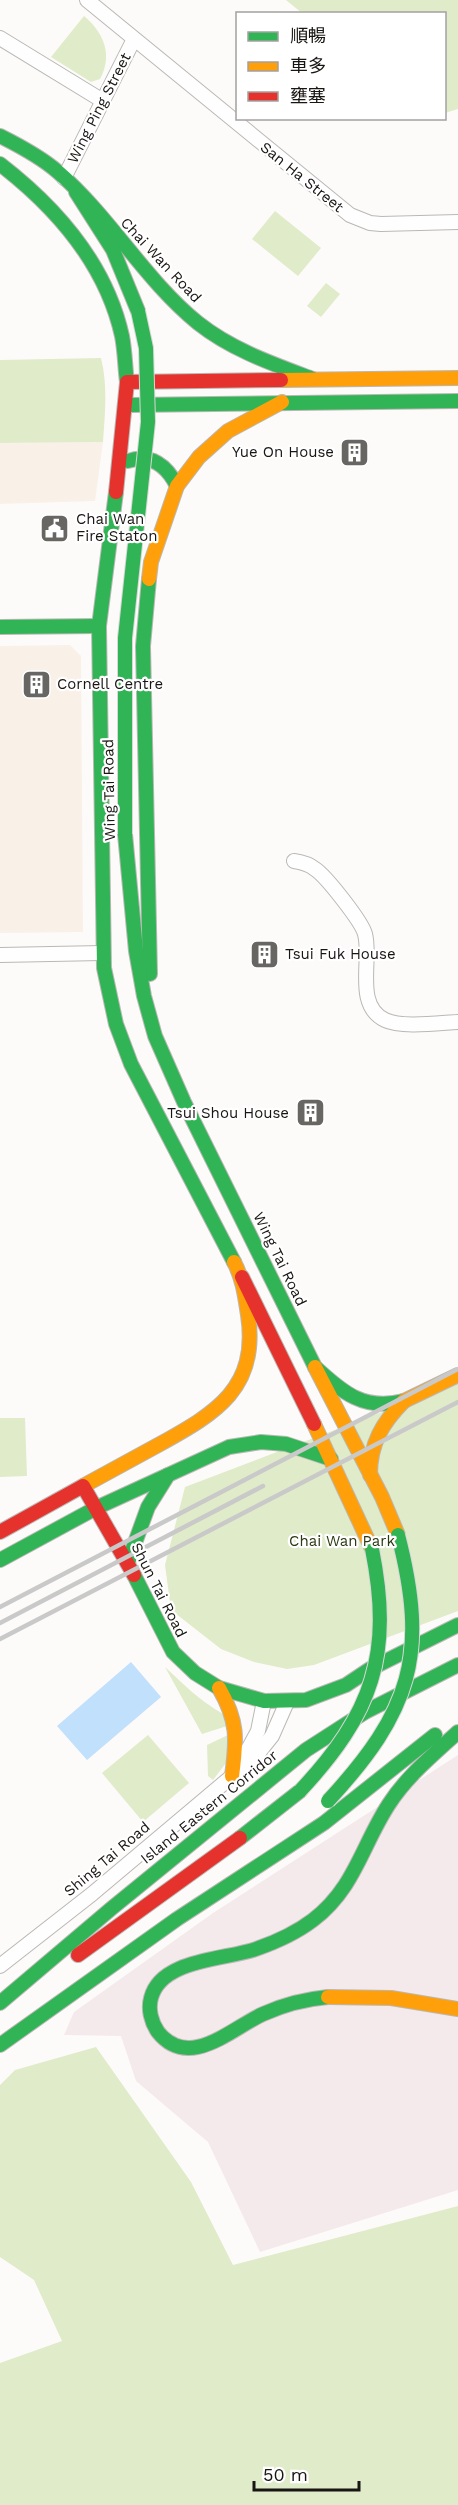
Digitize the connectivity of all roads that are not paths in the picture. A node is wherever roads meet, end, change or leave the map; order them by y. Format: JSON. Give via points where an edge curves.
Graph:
{"nodes":[{"id":1,"x":87,"y":0,"type":"edge"},
{"id":2,"x":0,"y":38,"type":"edge"},
{"id":3,"x":134,"y":39,"type":"junction"},
{"id":4,"x":103,"y":101,"type":"junction"},
{"id":5,"x":0,"y":136,"type":"edge"},
{"id":6,"x":0,"y":164,"type":"edge"},
{"id":7,"x":64,"y":178,"type":"junction"},
{"id":8,"x":76,"y":192,"type":"junction"},
{"id":9,"x":458,"y":222,"type":"edge"},
{"id":10,"x":458,"y":378,"type":"edge"},
{"id":11,"x":316,"y":380,"type":"junction"},
{"id":12,"x":127,"y":382,"type":"junction"},
{"id":13,"x":458,"y":401,"type":"edge"},
{"id":14,"x":282,"y":402,"type":"junction"},
{"id":15,"x":126,"y":405,"type":"junction"},
{"id":16,"x":117,"y":471,"type":"junction"},
{"id":17,"x":177,"y":486,"type":"junction"},
{"id":18,"x":99,"y":626,"type":"junction"},
{"id":19,"x":0,"y":627,"type":"edge"},
{"id":20,"x":294,"y":861,"type":"dead end"},
{"id":21,"x":102,"y":953,"type":"junction"},
{"id":22,"x":0,"y":955,"type":"edge"},
{"id":23,"x":149,"y":1016,"type":"junction"},
{"id":24,"x":458,"y":1022,"type":"edge"},
{"id":25,"x":242,"y":1277,"type":"junction"},
{"id":26,"x":315,"y":1367,"type":"junction"},
{"id":27,"x":458,"y":1374,"type":"edge"},
{"id":28,"x":404,"y":1401,"type":"junction"},
{"id":29,"x":331,"y":1460,"type":"junction"},
{"id":30,"x":168,"y":1475,"type":"junction"},
{"id":31,"x":370,"y":1475,"type":"junction"},
{"id":32,"x":83,"y":1486,"type":"junction"},
{"id":33,"x":96,"y":1508,"type":"junction"},
{"id":34,"x":0,"y":1532,"type":"edge"},
{"id":35,"x":0,"y":1560,"type":"edge"},
{"id":36,"x":128,"y":1562,"type":"junction"},
{"id":37,"x":458,"y":1624,"type":"edge"},
{"id":38,"x":458,"y":1665,"type":"edge"},
{"id":39,"x":219,"y":1688,"type":"junction"},
{"id":40,"x":264,"y":1701,"type":"junction"},
{"id":41,"x":287,"y":1701,"type":"junction"},
{"id":42,"x":458,"y":1719,"type":"edge"},
{"id":43,"x":458,"y":1732,"type":"edge"},
{"id":44,"x":232,"y":1776,"type":"junction"},
{"id":45,"x":177,"y":1919,"type":"junction"},
{"id":46,"x":0,"y":1966,"type":"edge"},
{"id":47,"x":0,"y":2003,"type":"edge"},
{"id":48,"x":458,"y":2009,"type":"edge"},
{"id":49,"x":0,"y":2010,"type":"edge"},
{"id":50,"x":0,"y":2045,"type":"edge"}],
"edges":[{"from":1,"to":3,"type":"street","name":"San Ha Street"},
{"from":2,"to":4,"type":"street"},
{"from":3,"to":4,"type":"street","name":"Wing Ping Street"},
{"from":3,"to":9,"type":"street","name":"San Ha Street","via":[[350,215],[381,224]]},
{"from":4,"to":7,"type":"street","name":"Wing Ping Street"},
{"from":5,"to":7,"type":"main road","name":"Chai Wan Road"},
{"from":6,"to":12,"type":"main road","name":"Wing Tai Road","via":[[46,202],[99,275],[122,336]]},
{"from":7,"to":8,"type":"main road","name":"Chai Wan Road"},
{"from":8,"to":11,"type":"main road","name":"Chai Wan Road","via":[[186,312],[220,338],[263,361]]},
{"from":8,"to":23,"type":"main road","name":"Wing Tai Road","bridge":true,"via":[[113,250],[146,341],[150,393],[125,629],[125,834],[136,951]]},
{"from":10,"to":11,"type":"main road","name":"Chai Wan Road"},
{"from":11,"to":12,"type":"main road","name":"Chai Wan Road"},
{"from":12,"to":15,"type":"main road","name":"Wing Tai Road"},
{"from":13,"to":14,"type":"main road"},
{"from":14,"to":15,"type":"main road"},
{"from":14,"to":17,"type":"main road","via":[[228,431],[199,457]]},
{"from":15,"to":16,"type":"main road","name":"Wing Tai Road"},
{"from":16,"to":17,"type":"main road","via":[[134,458],[148,459],[171,473]]},
{"from":16,"to":18,"type":"main road","name":"Wing Tai Road"},
{"from":17,"to":23,"type":"main road","via":[[151,562],[143,646],[151,952]]},
{"from":18,"to":19,"type":"main road"},
{"from":18,"to":21,"type":"main road","name":"Wing Tai Road"},
{"from":20,"to":24,"type":"street","via":[[321,874],[362,927],[366,938],[368,998],[376,1014],[393,1023]]},
{"from":21,"to":22,"type":"street"},
{"from":21,"to":25,"type":"main road","name":"Wing Tai Road","via":[[123,1047]]},
{"from":23,"to":26,"type":"main road","name":"Wing Tai Road","via":[[184,1102]]},
{"from":25,"to":29,"type":"main road","name":"Wing Tai Road"},
{"from":25,"to":32,"type":"main road","via":[[249,1349],[244,1370],[230,1396],[202,1421]]},
{"from":26,"to":28,"type":"main road","via":[[352,1398],[382,1406]]},
{"from":26,"to":31,"type":"main road","name":"Wing Tai Road"},
{"from":27,"to":28,"type":"main road"},
{"from":28,"to":31,"type":"main road","via":[[385,1420],[373,1441]]},
{"from":29,"to":30,"type":"main road","via":[[286,1444],[261,1442],[229,1447]]},
{"from":29,"to":49,"type":"main road","name":"Wing Tai Road","bridge":true,"via":[[372,1549],[382,1606],[376,1668],[367,1699],[352,1728],[328,1762],[272,1815]]},
{"from":30,"to":33,"type":"main road"},
{"from":30,"to":36,"type":"main road","via":[[148,1507]]},
{"from":31,"to":45,"type":"main road","name":"Wing Tai Road","bridge":true,"via":[[398,1535],[414,1608],[413,1649],[394,1714],[377,1745],[328,1801]]},
{"from":32,"to":33,"type":"main road","name":"Shun Tai Road"},
{"from":32,"to":34,"type":"main road"},
{"from":33,"to":35,"type":"main road"},
{"from":33,"to":36,"type":"main road","name":"Shun Tai Road"},
{"from":36,"to":39,"type":"main road","name":"Shun Tai Road","via":[[173,1652]]},
{"from":37,"to":41,"type":"main road","name":"Shun Tai Road","via":[[370,1669],[346,1686],[306,1700]]},
{"from":38,"to":47,"type":"main road","name":"Island Eastern Corridor","via":[[365,1712],[306,1750]]},
{"from":39,"to":40,"type":"main road","name":"Shun Tai Road"},
{"from":39,"to":44,"type":"main road","via":[[237,1725]]},
{"from":40,"to":41,"type":"main road","name":"Shun Tai Road"},
{"from":40,"to":44,"type":"street","name":"Shing Tai Road","via":[[258,1731]]},
{"from":41,"to":44,"type":"street","name":"Shing Tai Road","via":[[272,1736]]},
{"from":42,"to":45,"type":"main road","via":[[324,1823]]},
{"from":43,"to":48,"type":"main road","via":[[390,1803],[350,1881],[325,1911],[277,1943],[171,1970],[155,1986],[150,2013],[167,2041],[196,2049],[262,2014],[322,1996],[375,1994]]},
{"from":44,"to":46,"type":"street","name":"Shing Tai Road"},
{"from":45,"to":50,"type":"main road"}]}
